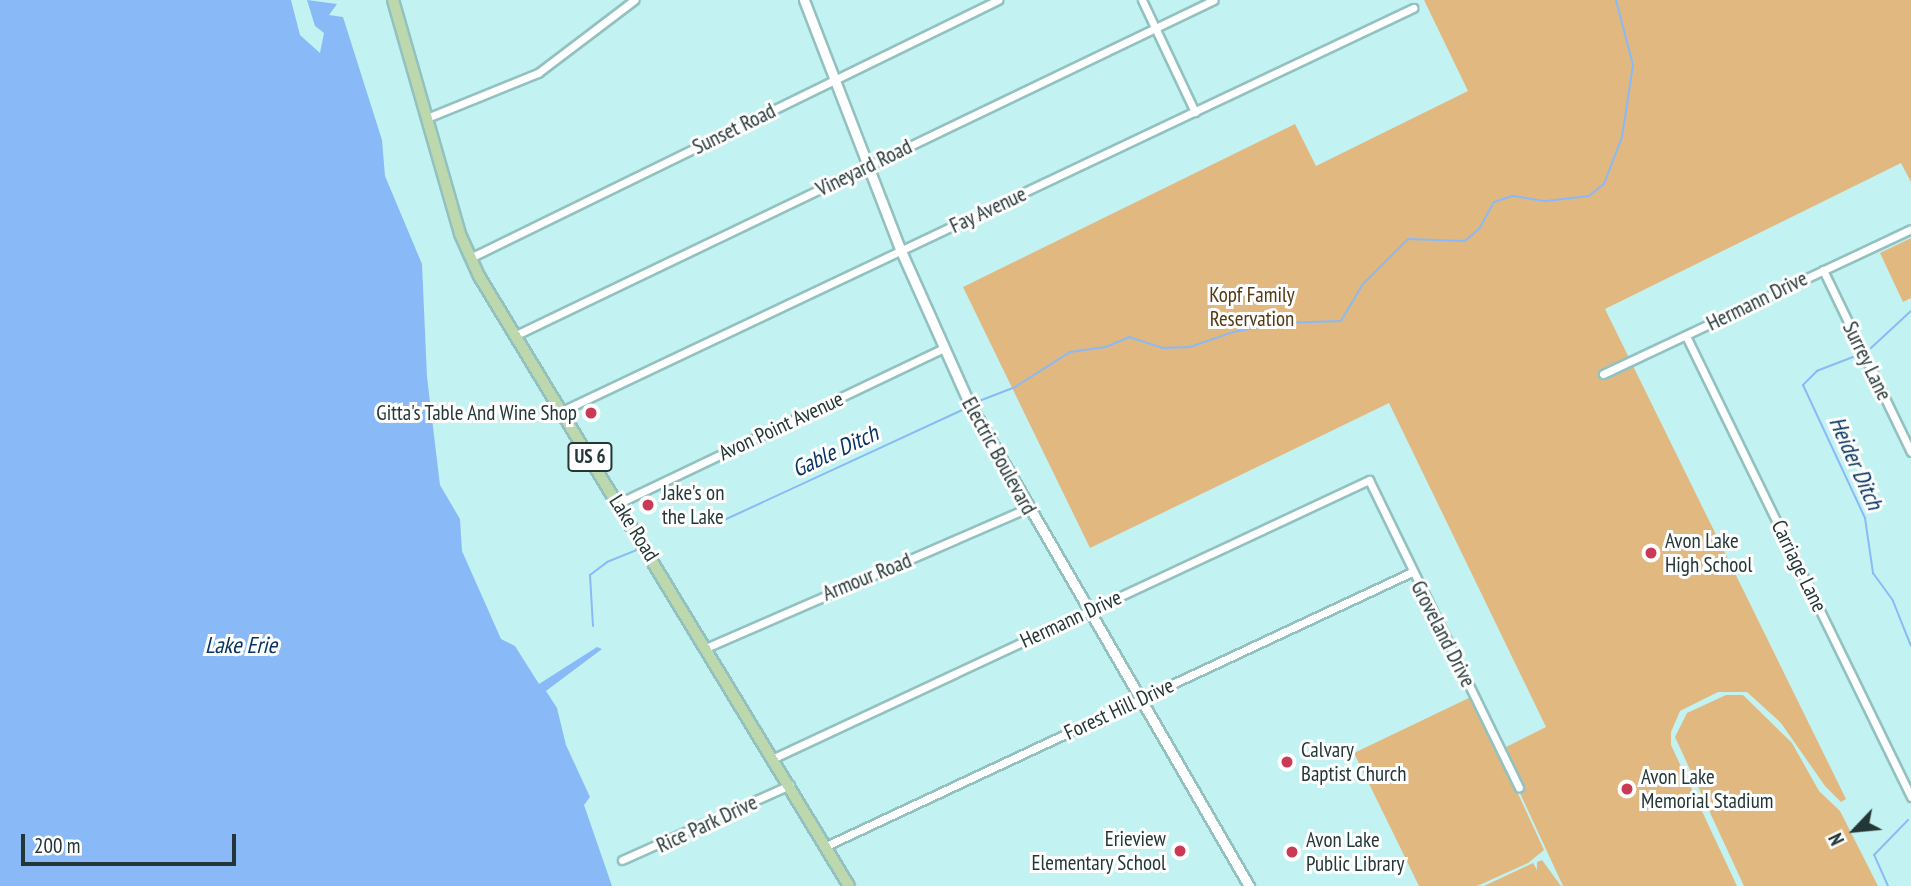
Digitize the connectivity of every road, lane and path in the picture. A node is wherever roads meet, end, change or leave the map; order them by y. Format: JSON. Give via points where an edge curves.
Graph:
{"nodes":[{"id":1,"x":393,"y":0,"type":"edge"},
{"id":2,"x":634,"y":0,"type":"edge"},
{"id":3,"x":804,"y":0,"type":"edge"},
{"id":4,"x":998,"y":0,"type":"edge"},
{"id":5,"x":1142,"y":0,"type":"edge"},
{"id":6,"x":1214,"y":0,"type":"edge"},
{"id":7,"x":1413,"y":3,"type":"edge"},
{"id":8,"x":1156,"y":28,"type":"junction"},
{"id":9,"x":835,"y":80,"type":"junction"},
{"id":10,"x":1195,"y":112,"type":"junction"},
{"id":11,"x":427,"y":118,"type":"junction"},
{"id":12,"x":868,"y":166,"type":"junction"},
{"id":13,"x":1911,"y":229,"type":"edge"},
{"id":14,"x":901,"y":251,"type":"junction"},
{"id":15,"x":470,"y":258,"type":"junction"},
{"id":16,"x":1823,"y":270,"type":"junction"},
{"id":17,"x":514,"y":336,"type":"junction"},
{"id":18,"x":1686,"y":336,"type":"junction"},
{"id":19,"x":943,"y":349,"type":"junction"},
{"id":20,"x":1603,"y":374,"type":"dead end"},
{"id":21,"x":562,"y":411,"type":"junction"},
{"id":22,"x":1911,"y":452,"type":"edge"},
{"id":23,"x":1369,"y":480,"type":"joint"},
{"id":24,"x":619,"y":503,"type":"junction"},
{"id":25,"x":1027,"y":508,"type":"junction"},
{"id":26,"x":1412,"y":572,"type":"junction"},
{"id":27,"x":1088,"y":611,"type":"junction"},
{"id":28,"x":708,"y":647,"type":"junction"},
{"id":29,"x":1140,"y":699,"type":"junction"},
{"id":30,"x":774,"y":758,"type":"junction"},
{"id":31,"x":790,"y":785,"type":"junction"},
{"id":32,"x":1519,"y":787,"type":"dead end"},
{"id":33,"x":1911,"y":797,"type":"edge"},
{"id":34,"x":826,"y":846,"type":"junction"},
{"id":35,"x":622,"y":860,"type":"dead end"},
{"id":36,"x":849,"y":886,"type":"edge"},
{"id":37,"x":1249,"y":886,"type":"edge"}],
"edges":[{"from":1,"to":11,"type":"main road","name":"Lake Road","number":"US 6"},
{"from":2,"to":11,"type":"street","via":[[538,73]]},
{"from":3,"to":9,"type":"street","name":"Electric Boulevard"},
{"from":4,"to":9,"type":"street","name":"Sunset Road"},
{"from":5,"to":8,"type":"street"},
{"from":6,"to":8,"type":"street","name":"Vineyard Road"},
{"from":7,"to":10,"type":"street","name":"Fay Avenue"},
{"from":8,"to":10,"type":"street"},
{"from":8,"to":12,"type":"street","name":"Vineyard Road"},
{"from":9,"to":12,"type":"street","name":"Electric Boulevard"},
{"from":9,"to":15,"type":"street","name":"Sunset Road"},
{"from":10,"to":14,"type":"street","name":"Fay Avenue"},
{"from":11,"to":15,"type":"main road","name":"Lake Road","number":"US 6"},
{"from":12,"to":14,"type":"street","name":"Electric Boulevard"},
{"from":12,"to":17,"type":"street","name":"Vineyard Road"},
{"from":13,"to":16,"type":"street","name":"Hermann Drive"},
{"from":14,"to":19,"type":"street","name":"Electric Boulevard"},
{"from":14,"to":21,"type":"street","name":"Fay Avenue"},
{"from":15,"to":17,"type":"main road","name":"Lake Road","number":"US 6"},
{"from":16,"to":18,"type":"street","name":"Hermann Drive"},
{"from":16,"to":22,"type":"street","name":"Surrey Lane"},
{"from":17,"to":21,"type":"main road","name":"Lake Road","number":"US 6"},
{"from":18,"to":20,"type":"street","name":"Hermann Drive"},
{"from":18,"to":33,"type":"street","name":"Carriage Lane"},
{"from":19,"to":24,"type":"street","name":"Avon Point Avenue"},
{"from":19,"to":25,"type":"street","name":"Electric Boulevard"},
{"from":21,"to":24,"type":"main road","name":"Lake Road","number":"US 6"},
{"from":23,"to":26,"type":"street","name":"Groveland Drive"},
{"from":23,"to":27,"type":"street","name":"Hermann Drive"},
{"from":24,"to":28,"type":"main road","name":"Lake Road","number":"US 6"},
{"from":25,"to":27,"type":"street","name":"Electric Boulevard"},
{"from":25,"to":28,"type":"street","name":"Armour Road"},
{"from":26,"to":29,"type":"street","name":"Forest Hill Drive"},
{"from":26,"to":32,"type":"street","name":"Groveland Drive"},
{"from":27,"to":29,"type":"street","name":"Electric Boulevard"},
{"from":27,"to":30,"type":"street","name":"Hermann Drive"},
{"from":28,"to":30,"type":"main road","name":"Lake Road","number":"US 6"},
{"from":29,"to":34,"type":"street","name":"Forest Hill Drive"},
{"from":29,"to":37,"type":"street","name":"Electric Boulevard"},
{"from":30,"to":31,"type":"main road","name":"Lake Road","number":"US 6"},
{"from":31,"to":34,"type":"main road","name":"Lake Road","number":"US 6"},
{"from":31,"to":35,"type":"street","name":"Rice Park Drive"},
{"from":34,"to":36,"type":"main road","name":"Lake Road","number":"US 6"}]}
